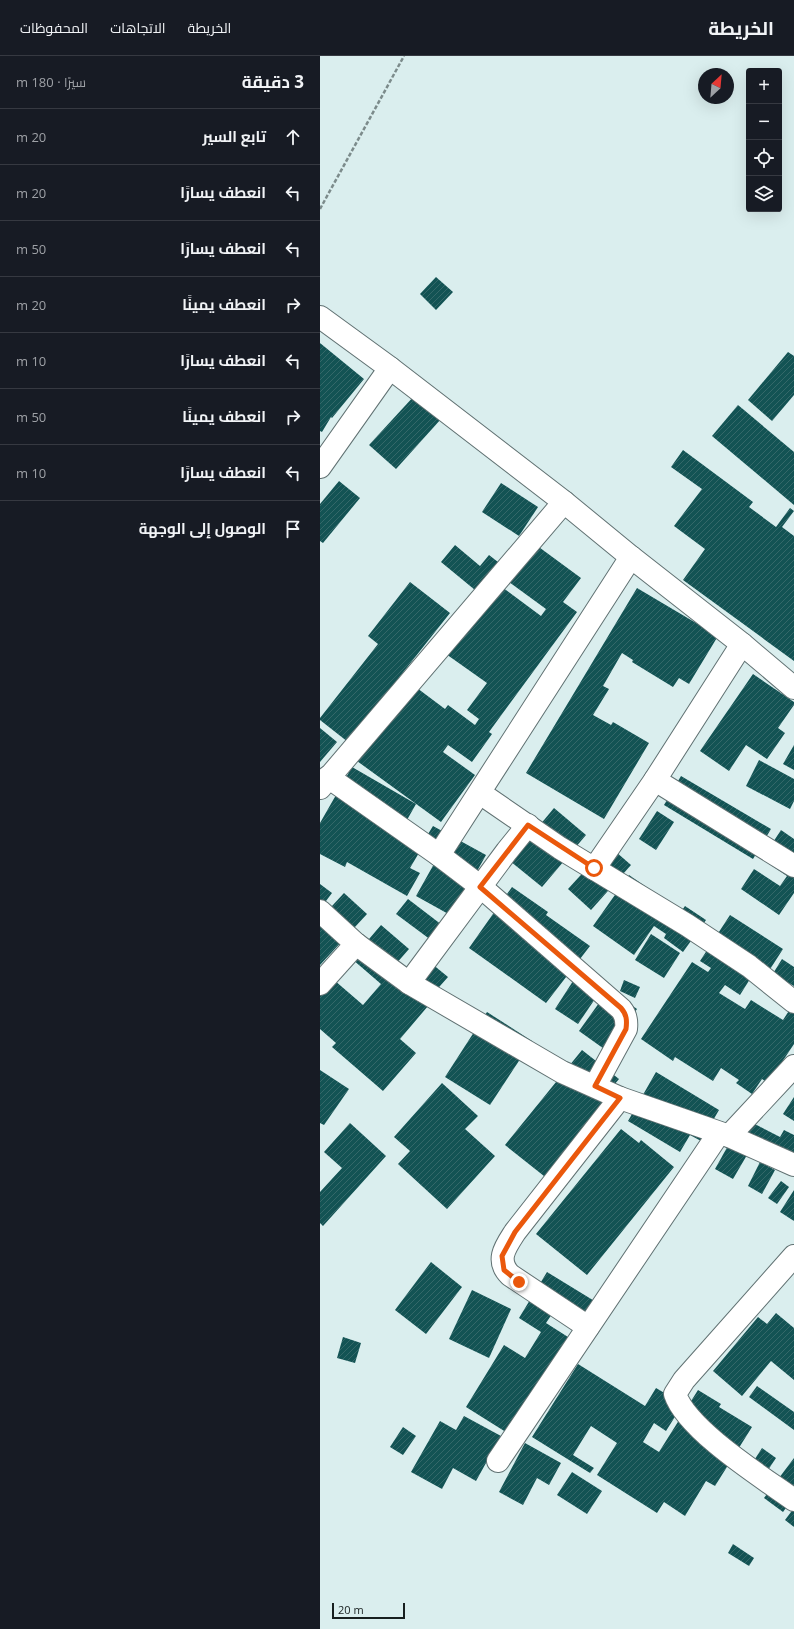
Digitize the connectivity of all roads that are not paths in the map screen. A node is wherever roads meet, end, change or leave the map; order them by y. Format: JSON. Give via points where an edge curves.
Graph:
{"nodes":[{"id":1,"x":320,"y":317,"type":"edge"},
{"id":2,"x":390,"y":368,"type":"junction"},
{"id":3,"x":320,"y":467,"type":"edge"},
{"id":4,"x":564,"y":502,"type":"junction"},
{"id":5,"x":630,"y":557,"type":"junction"},
{"id":6,"x":742,"y":644,"type":"junction"},
{"id":7,"x":794,"y":688,"type":"edge"},
{"id":8,"x":654,"y":780,"type":"junction"},
{"id":9,"x":324,"y":783,"type":"edge"},
{"id":10,"x":480,"y":793,"type":"junction"},
{"id":11,"x":528,"y":825,"type":"junction"},
{"id":12,"x":439,"y":855,"type":"junction"},
{"id":13,"x":794,"y":866,"type":"edge"},
{"id":14,"x":594,"y":868,"type":"junction"},
{"id":15,"x":480,"y":887,"type":"junction"},
{"id":16,"x":320,"y":911,"type":"edge"},
{"id":17,"x":356,"y":944,"type":"junction"},
{"id":18,"x":409,"y":983,"type":"junction"},
{"id":19,"x":320,"y":984,"type":"edge"},
{"id":20,"x":794,"y":1002,"type":"edge"},
{"id":21,"x":794,"y":1066,"type":"edge"},
{"id":22,"x":595,"y":1086,"type":"junction"},
{"id":23,"x":620,"y":1098,"type":"junction"},
{"id":24,"x":724,"y":1134,"type":"junction"},
{"id":25,"x":794,"y":1165,"type":"edge"},
{"id":26,"x":794,"y":1256,"type":"edge"},
{"id":27,"x":588,"y":1327,"type":"junction"},
{"id":28,"x":498,"y":1461,"type":"dead end"},
{"id":29,"x":794,"y":1500,"type":"edge"}],
"edges":[{"from":1,"to":2,"type":"street"},
{"from":2,"to":3,"type":"street"},
{"from":2,"to":4,"type":"street"},
{"from":4,"to":5,"type":"street"},
{"from":4,"to":9,"type":"street"},
{"from":5,"to":6,"type":"street"},
{"from":5,"to":10,"type":"street"},
{"from":6,"to":7,"type":"street"},
{"from":6,"to":8,"type":"street"},
{"from":8,"to":13,"type":"street"},
{"from":8,"to":14,"type":"street"},
{"from":9,"to":12,"type":"street"},
{"from":10,"to":11,"type":"street"},
{"from":10,"to":12,"type":"street"},
{"from":11,"to":14,"type":"street"},
{"from":11,"to":15,"type":"street"},
{"from":12,"to":15,"type":"street"},
{"from":14,"to":20,"type":"street","via":[[750,966]]},
{"from":15,"to":18,"type":"street"},
{"from":15,"to":22,"type":"street","via":[[625,1014],[626,1029]]},
{"from":16,"to":17,"type":"street"},
{"from":17,"to":18,"type":"street"},
{"from":17,"to":19,"type":"street"},
{"from":18,"to":22,"type":"street","via":[[555,1068]]},
{"from":21,"to":24,"type":"street"},
{"from":22,"to":23,"type":"street"},
{"from":23,"to":24,"type":"street"},
{"from":23,"to":27,"type":"street","via":[[515,1232],[502,1256],[504,1270],[510,1275]]},
{"from":24,"to":25,"type":"street"},
{"from":24,"to":27,"type":"street"},
{"from":26,"to":29,"type":"street","via":[[684,1380],[675,1394],[686,1414],[706,1435]]},
{"from":27,"to":28,"type":"street"}]}
